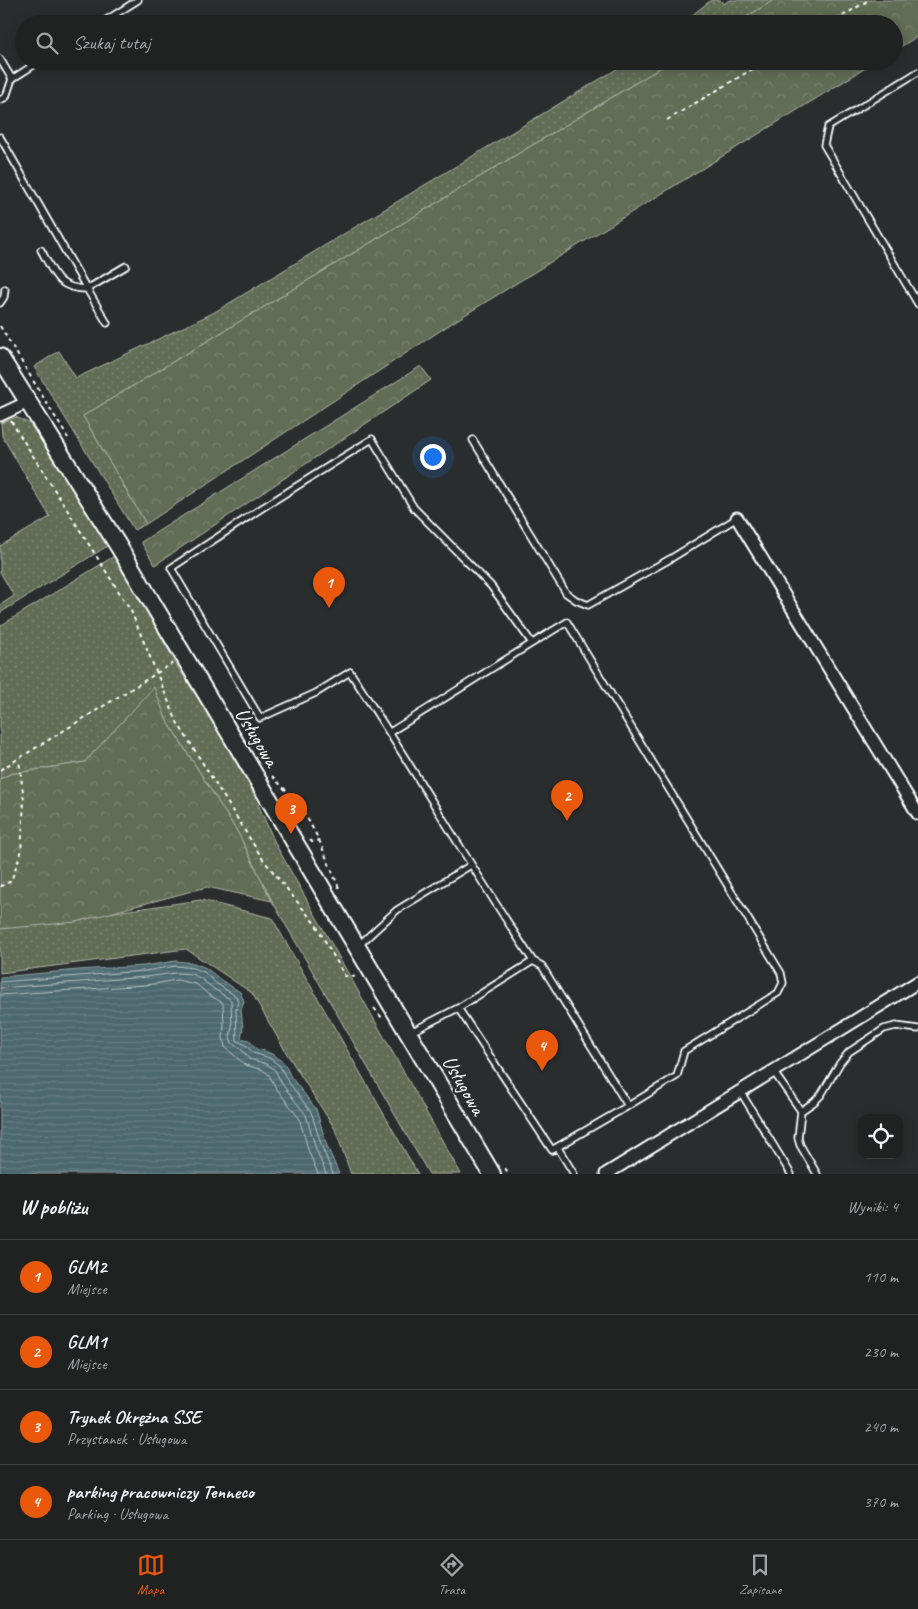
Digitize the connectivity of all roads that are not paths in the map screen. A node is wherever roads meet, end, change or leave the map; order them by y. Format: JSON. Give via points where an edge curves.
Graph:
{"nodes":[{"id":1,"x":138,"y":0,"type":"edge"},
{"id":2,"x":114,"y":15,"type":"edge"},
{"id":3,"x":0,"y":59,"type":"edge"},
{"id":4,"x":26,"y":70,"type":"edge"},
{"id":5,"x":918,"y":72,"type":"edge"},
{"id":6,"x":12,"y":79,"type":"junction"},
{"id":7,"x":0,"y":100,"type":"edge"},
{"id":8,"x":0,"y":137,"type":"edge"},
{"id":9,"x":41,"y":250,"type":"dead end"},
{"id":10,"x":126,"y":266,"type":"dead end"},
{"id":11,"x":5,"y":289,"type":"dead end"},
{"id":12,"x":87,"y":289,"type":"junction"},
{"id":13,"x":0,"y":302,"type":"edge"},
{"id":14,"x":918,"y":304,"type":"edge"},
{"id":15,"x":108,"y":323,"type":"dead end"},
{"id":16,"x":0,"y":357,"type":"edge"},
{"id":17,"x":28,"y":402,"type":"junction"},
{"id":18,"x":3,"y":414,"type":"edge"},
{"id":19,"x":473,"y":440,"type":"dead end"},
{"id":20,"x":737,"y":518,"type":"joint"},
{"id":21,"x":532,"y":643,"type":"junction"},
{"id":22,"x":390,"y":732,"type":"junction"},
{"id":23,"x":918,"y":814,"type":"edge"},
{"id":24,"x":470,"y":865,"type":"junction"},
{"id":25,"x":357,"y":946,"type":"junction"},
{"id":26,"x":533,"y":961,"type":"junction"},
{"id":27,"x":918,"y":982,"type":"edge"},
{"id":28,"x":458,"y":1008,"type":"junction"},
{"id":29,"x":918,"y":1029,"type":"edge"},
{"id":30,"x":409,"y":1033,"type":"junction"},
{"id":31,"x":773,"y":1071,"type":"junction"},
{"id":32,"x":740,"y":1091,"type":"junction"},
{"id":33,"x":628,"y":1106,"type":"junction"},
{"id":34,"x":801,"y":1111,"type":"junction"},
{"id":35,"x":558,"y":1148,"type":"junction"},
{"id":36,"x":492,"y":1174,"type":"edge"},
{"id":37,"x":574,"y":1174,"type":"edge"},
{"id":38,"x":606,"y":1174,"type":"edge"},
{"id":39,"x":791,"y":1174,"type":"edge"},
{"id":40,"x":817,"y":1174,"type":"edge"}],
"edges":[{"from":1,"to":2,"type":"lane"},
{"from":3,"to":6,"type":"lane"},
{"from":4,"to":6,"type":"lane"},
{"from":5,"to":14,"type":"lane","via":[[828,127],[824,145]]},
{"from":6,"to":7,"type":"lane","via":[[6,97]]},
{"from":8,"to":12,"type":"lane"},
{"from":9,"to":12,"type":"lane","via":[[63,284],[73,289]]},
{"from":10,"to":12,"type":"lane"},
{"from":11,"to":13,"type":"lane"},
{"from":12,"to":15,"type":"lane"},
{"from":16,"to":17,"type":"street","name":"Usługowa"},
{"from":17,"to":18,"type":"street"},
{"from":17,"to":25,"type":"street","name":"Usługowa","via":[[119,547]]},
{"from":19,"to":20,"type":"lane","via":[[566,593],[588,605]]},
{"from":20,"to":23,"type":"street"},
{"from":21,"to":22,"type":"lane"},
{"from":21,"to":22,"type":"lane","via":[[491,586],[414,508],[372,439],[170,568],[260,718],[316,693],[350,672]]},
{"from":21,"to":33,"type":"lane","via":[[567,622],[781,973],[783,983],[778,993],[684,1051],[677,1076]]},
{"from":22,"to":24,"type":"lane"},
{"from":24,"to":25,"type":"lane","via":[[398,910]]},
{"from":24,"to":26,"type":"lane"},
{"from":25,"to":30,"type":"street","name":"Usługowa"},
{"from":26,"to":28,"type":"lane"},
{"from":26,"to":33,"type":"lane","via":[[542,966]]},
{"from":27,"to":31,"type":"street"},
{"from":28,"to":30,"type":"lane"},
{"from":28,"to":35,"type":"lane","via":[[552,1150]]},
{"from":29,"to":34,"type":"lane","via":[[896,1026],[884,1029],[849,1052],[821,1094]]},
{"from":30,"to":36,"type":"street","name":"Usługowa"},
{"from":31,"to":32,"type":"street"},
{"from":31,"to":34,"type":"lane"},
{"from":32,"to":38,"type":"street"},
{"from":32,"to":39,"type":"lane"},
{"from":33,"to":35,"type":"lane"},
{"from":34,"to":40,"type":"lane","via":[[798,1138]]},
{"from":35,"to":37,"type":"lane"}]}
